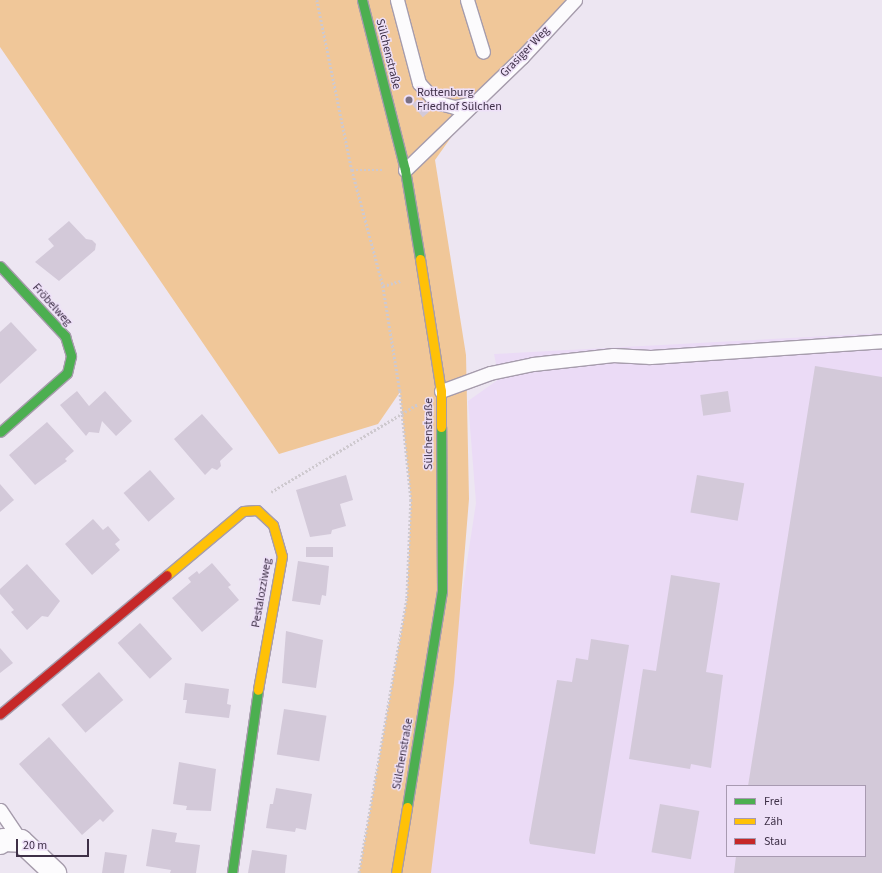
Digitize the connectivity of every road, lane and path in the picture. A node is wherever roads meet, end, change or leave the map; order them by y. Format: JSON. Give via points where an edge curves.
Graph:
{"nodes":[{"id":1,"x":317,"y":0,"type":"edge"},
{"id":2,"x":362,"y":0,"type":"edge"},
{"id":3,"x":398,"y":0,"type":"edge"},
{"id":4,"x":467,"y":0,"type":"edge"},
{"id":5,"x":575,"y":0,"type":"edge"},
{"id":6,"x":483,"y":52,"type":"dead end"},
{"id":7,"x":476,"y":102,"type":"junction"},
{"id":8,"x":405,"y":170,"type":"junction"},
{"id":9,"x":0,"y":266,"type":"edge"},
{"id":10,"x":882,"y":340,"type":"edge"},
{"id":11,"x":441,"y":391,"type":"junction"},
{"id":12,"x":403,"y":413,"type":"junction"},
{"id":13,"x":0,"y":432,"type":"edge"},
{"id":14,"x":243,"y":511,"type":"junction"},
{"id":15,"x":0,"y":714,"type":"edge"},
{"id":16,"x":0,"y":810,"type":"edge"},
{"id":17,"x":11,"y":842,"type":"edge"},
{"id":18,"x":55,"y":873,"type":"edge"},
{"id":19,"x":232,"y":873,"type":"edge"},
{"id":20,"x":359,"y":873,"type":"edge"},
{"id":21,"x":396,"y":873,"type":"edge"}],
"edges":[{"from":1,"to":12,"type":"path","via":[[352,170],[382,286]]},
{"from":2,"to":8,"type":"street","name":"Sülchenstraße"},
{"from":3,"to":7,"type":"lane","via":[[420,83],[436,102],[455,107]]},
{"from":4,"to":6,"type":"lane"},
{"from":5,"to":7,"type":"lane","name":"Grasiger Weg"},
{"from":7,"to":8,"type":"lane","name":"Grasiger Weg"},
{"from":8,"to":11,"type":"street","name":"Sülchenstraße"},
{"from":9,"to":13,"type":"street","name":"Fröbelweg","via":[[65,336],[71,356],[67,373]]},
{"from":10,"to":11,"type":"lane","via":[[650,357],[613,356],[533,364],[490,373]]},
{"from":11,"to":12,"type":"path"},
{"from":11,"to":21,"type":"street","name":"Sülchenstraße","via":[[442,591]]},
{"from":12,"to":14,"type":"path"},
{"from":12,"to":20,"type":"path","via":[[411,500],[408,599]]},
{"from":14,"to":15,"type":"street"},
{"from":14,"to":19,"type":"street","name":"Pestalozziweg","via":[[257,510],[273,525],[282,556],[249,737]]},
{"from":16,"to":17,"type":"lane"},
{"from":17,"to":18,"type":"street"}]}
